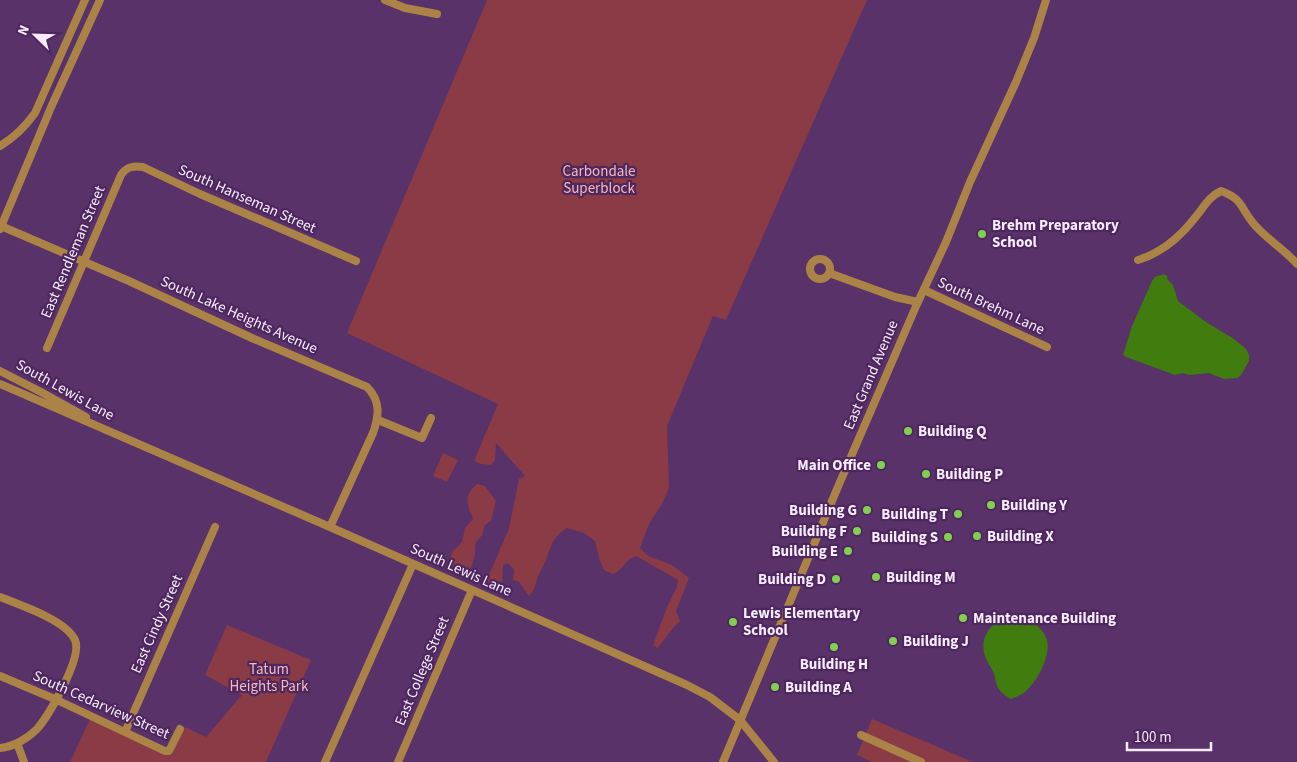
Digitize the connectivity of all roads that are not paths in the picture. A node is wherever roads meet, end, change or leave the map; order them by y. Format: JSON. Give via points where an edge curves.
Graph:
{"nodes":[{"id":1,"x":86,"y":0,"type":"edge"},
{"id":2,"x":100,"y":0,"type":"edge"},
{"id":3,"x":385,"y":0,"type":"edge"},
{"id":4,"x":1046,"y":0,"type":"edge"},
{"id":5,"x":437,"y":14,"type":"dead end"},
{"id":6,"x":0,"y":146,"type":"edge"},
{"id":7,"x":128,"y":168,"type":"joint"},
{"id":8,"x":0,"y":229,"type":"edge"},
{"id":9,"x":356,"y":260,"type":"dead end"},
{"id":10,"x":1138,"y":260,"type":"dead end"},
{"id":11,"x":85,"y":262,"type":"junction"},
{"id":12,"x":1297,"y":264,"type":"edge"},
{"id":13,"x":829,"y":273,"type":"dead end"},
{"id":14,"x":924,"y":290,"type":"junction"},
{"id":15,"x":918,"y":302,"type":"junction"},
{"id":16,"x":1047,"y":347,"type":"dead end"},
{"id":17,"x":47,"y":348,"type":"dead end"},
{"id":18,"x":0,"y":370,"type":"edge"},
{"id":19,"x":0,"y":384,"type":"edge"},
{"id":20,"x":431,"y":418,"type":"dead end"},
{"id":21,"x":378,"y":420,"type":"junction"},
{"id":22,"x":116,"y":435,"type":"junction"},
{"id":23,"x":330,"y":526,"type":"junction"},
{"id":24,"x":214,"y":527,"type":"dead end"},
{"id":25,"x":413,"y":564,"type":"junction"},
{"id":26,"x":472,"y":590,"type":"junction"},
{"id":27,"x":0,"y":597,"type":"edge"},
{"id":28,"x":0,"y":676,"type":"edge"},
{"id":29,"x":57,"y":700,"type":"junction"},
{"id":30,"x":740,"y":720,"type":"junction"},
{"id":31,"x":180,"y":729,"type":"dead end"},
{"id":32,"x":125,"y":732,"type":"junction"},
{"id":33,"x":861,"y":735,"type":"dead end"},
{"id":34,"x":17,"y":743,"type":"junction"},
{"id":35,"x":0,"y":748,"type":"edge"},
{"id":36,"x":24,"y":762,"type":"edge"},
{"id":37,"x":325,"y":762,"type":"edge"},
{"id":38,"x":398,"y":762,"type":"edge"},
{"id":39,"x":723,"y":762,"type":"edge"},
{"id":40,"x":774,"y":762,"type":"edge"},
{"id":41,"x":921,"y":762,"type":"edge"}],
"edges":[{"from":1,"to":6,"type":"street","via":[[35,113],[26,126]]},
{"from":2,"to":8,"type":"street"},
{"from":3,"to":5,"type":"street","via":[[405,8]]},
{"from":4,"to":14,"type":"street","name":"East Grand Avenue","via":[[1016,82]]},
{"from":7,"to":9,"type":"street","name":"South Hanseman Street","via":[[143,167]]},
{"from":7,"to":11,"type":"street","name":"East Rendleman Street","via":[[121,175]]},
{"from":8,"to":11,"type":"street","name":"South Lake Heights Avenue"},
{"from":10,"to":12,"type":"street","via":[[1168,246],[1194,220],[1212,195],[1221,191],[1234,196],[1253,223]]},
{"from":11,"to":17,"type":"street","name":"East Rendleman Street"},
{"from":11,"to":21,"type":"street","name":"South Lake Heights Avenue","via":[[368,387],[378,402]]},
{"from":13,"to":15,"type":"street"},
{"from":14,"to":15,"type":"street","name":"East Grand Avenue"},
{"from":14,"to":16,"type":"street","name":"South Brehm Lane"},
{"from":15,"to":30,"type":"street","name":"East Grand Avenue"},
{"from":18,"to":22,"type":"street","name":"South Lewis Lane"},
{"from":19,"to":22,"type":"street","name":"South Lewis Lane"},
{"from":20,"to":21,"type":"street","via":[[422,438]]},
{"from":21,"to":23,"type":"street"},
{"from":22,"to":23,"type":"street","name":"South Lewis Lane"},
{"from":23,"to":25,"type":"street","name":"South Lewis Lane"},
{"from":24,"to":32,"type":"street","name":"East Cindy Street"},
{"from":25,"to":26,"type":"street","name":"South Lewis Lane"},
{"from":25,"to":37,"type":"street"},
{"from":26,"to":30,"type":"street","name":"South Lewis Lane","via":[[687,685]]},
{"from":26,"to":38,"type":"street","name":"East College Street"},
{"from":27,"to":29,"type":"street","via":[[66,628],[75,638],[77,650]]},
{"from":28,"to":29,"type":"street","name":"South Cedarview Street"},
{"from":29,"to":32,"type":"street","name":"South Cedarview Street"},
{"from":29,"to":34,"type":"street","via":[[36,730]]},
{"from":30,"to":39,"type":"street","name":"East Grand Avenue"},
{"from":30,"to":40,"type":"street","name":"South Lewis Lane"},
{"from":31,"to":32,"type":"street","name":"South Cedarview Street","via":[[169,751]]},
{"from":33,"to":41,"type":"street"},
{"from":34,"to":35,"type":"street"},
{"from":34,"to":36,"type":"street"}]}
